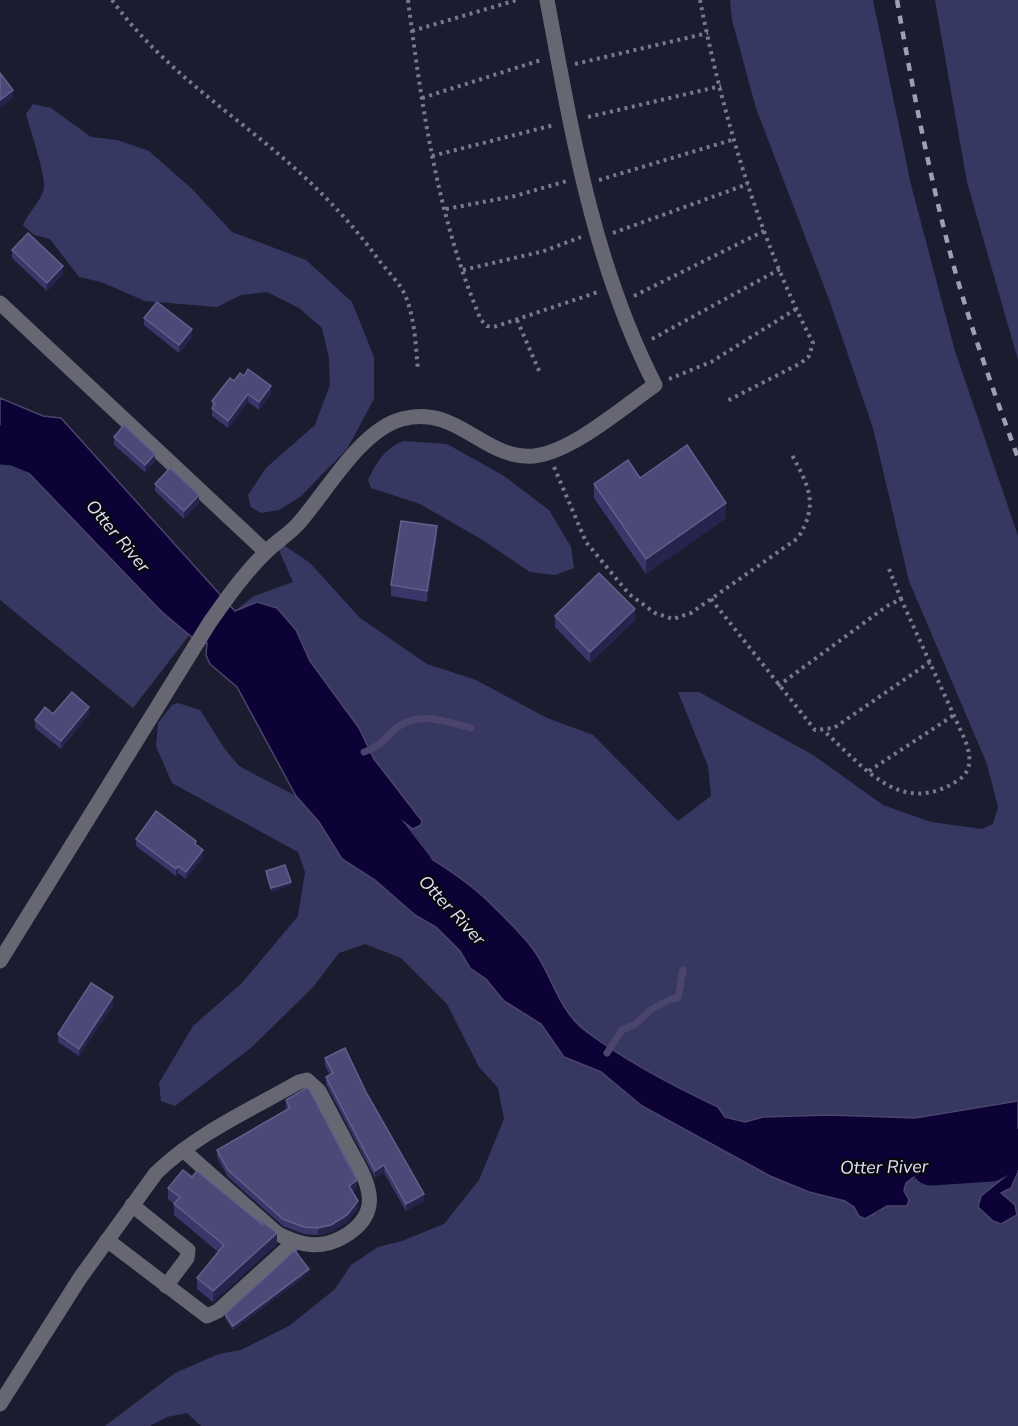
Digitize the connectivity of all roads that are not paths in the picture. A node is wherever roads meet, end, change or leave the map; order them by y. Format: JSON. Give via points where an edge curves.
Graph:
{"nodes":[{"id":1,"x":547,"y":0,"type":"edge"},
{"id":2,"x":0,"y":303,"type":"edge"},
{"id":3,"x":266,"y":552,"type":"junction"},
{"id":4,"x":0,"y":961,"type":"edge"},
{"id":5,"x":183,"y":1150,"type":"junction"},
{"id":6,"x":132,"y":1205,"type":"junction"},
{"id":7,"x":106,"y":1240,"type":"junction"},
{"id":8,"x":294,"y":1242,"type":"junction"},
{"id":9,"x":166,"y":1286,"type":"junction"},
{"id":10,"x":0,"y":1404,"type":"edge"}],
"edges":[{"from":1,"to":3,"type":"street","via":[[597,235],[618,304],[655,385],[572,441],[534,456],[508,454],[442,418],[401,419],[381,428],[362,445],[296,526]]},
{"from":2,"to":3,"type":"street"},
{"from":3,"to":4,"type":"street","via":[[210,622]]},
{"from":5,"to":6,"type":"street","via":[[156,1173]]},
{"from":5,"to":8,"type":"street","via":[[278,1234]]},
{"from":5,"to":8,"type":"street","via":[[299,1082],[313,1083],[366,1178],[370,1198],[364,1222],[355,1230],[326,1245]]},
{"from":6,"to":7,"type":"street"},
{"from":6,"to":9,"type":"street","via":[[188,1250],[187,1258]]},
{"from":7,"to":9,"type":"street"},
{"from":7,"to":10,"type":"street"},
{"from":8,"to":9,"type":"street","via":[[212,1315],[202,1313]]}]}
